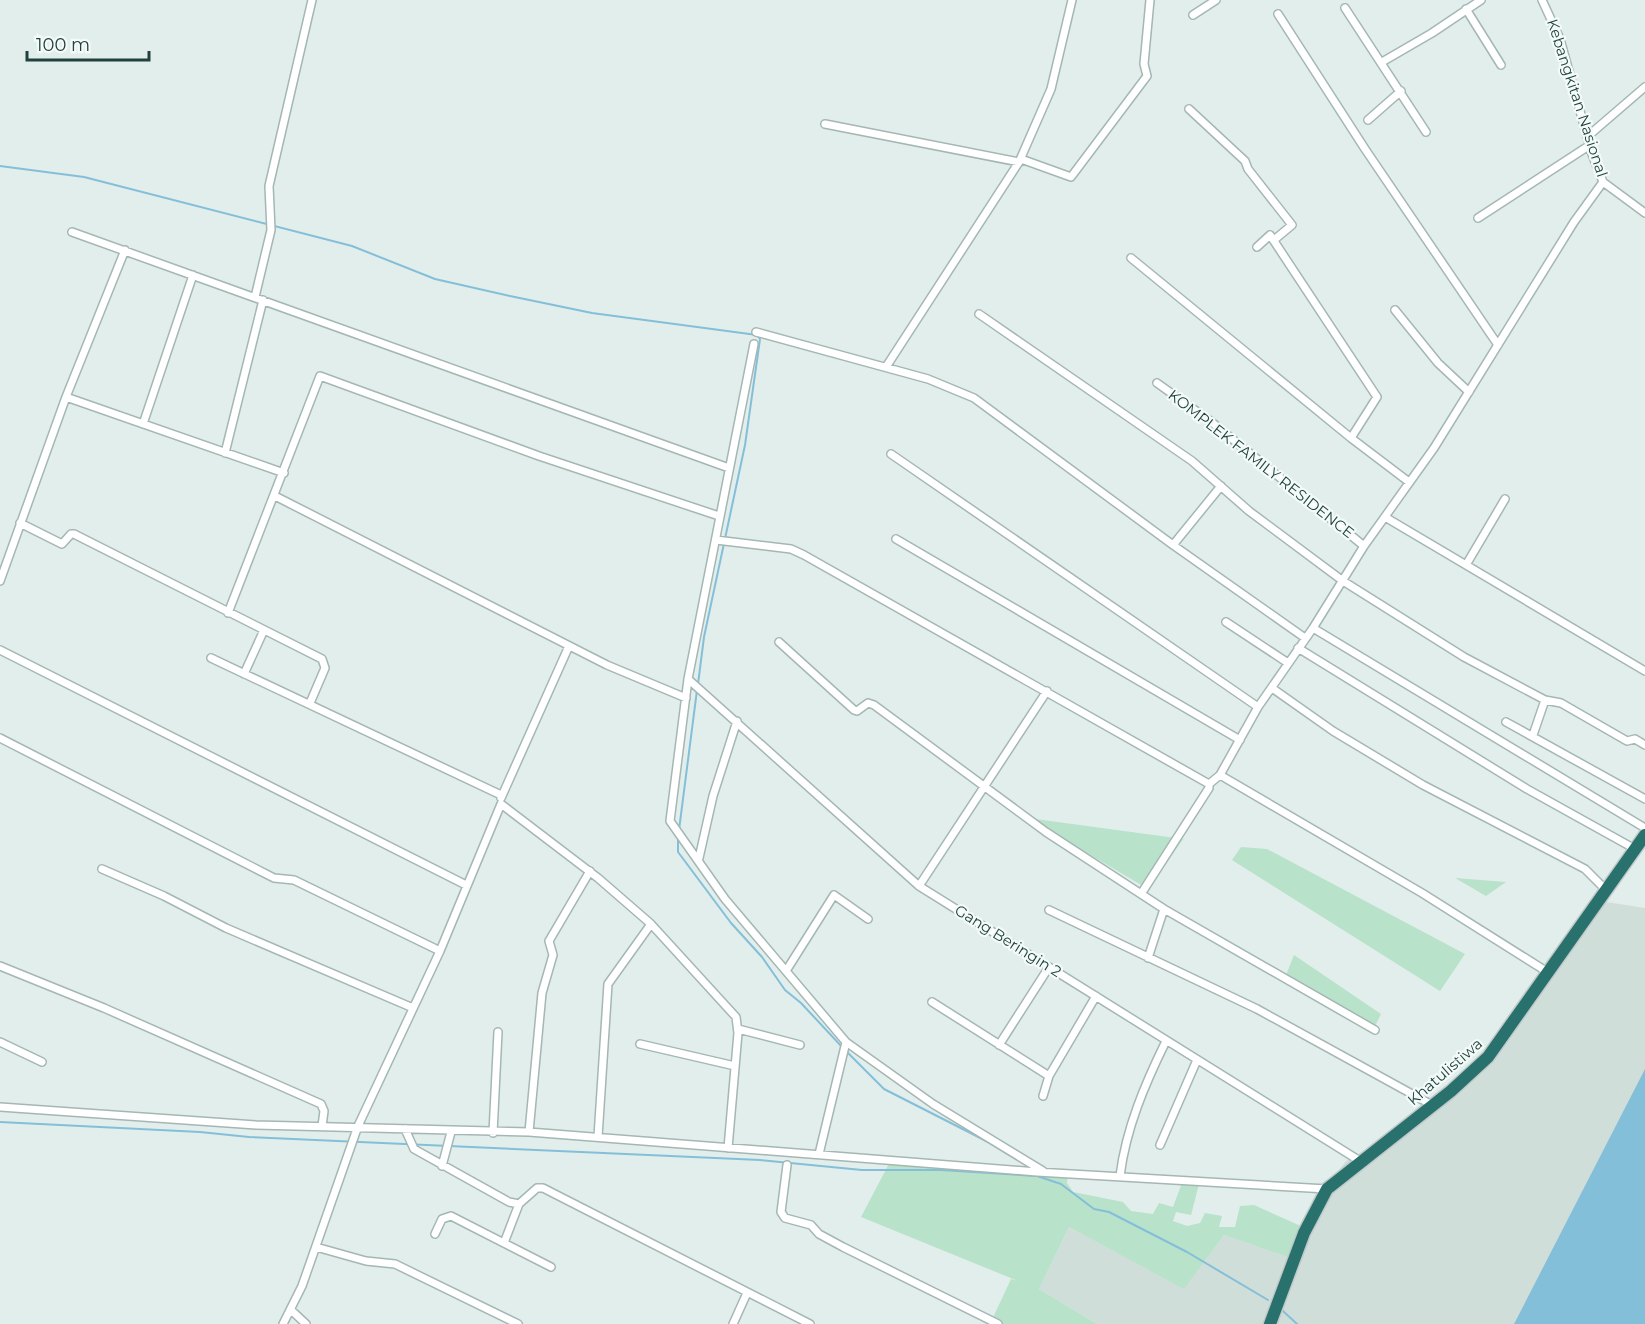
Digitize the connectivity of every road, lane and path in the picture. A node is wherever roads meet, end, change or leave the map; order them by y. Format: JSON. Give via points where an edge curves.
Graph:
{"nodes":[{"id":1,"x":312,"y":0,"type":"edge"},
{"id":2,"x":1072,"y":0,"type":"edge"},
{"id":3,"x":1150,"y":0,"type":"edge"},
{"id":4,"x":1216,"y":0,"type":"edge"},
{"id":5,"x":1481,"y":0,"type":"edge"},
{"id":6,"x":1542,"y":0,"type":"edge"},
{"id":7,"x":1345,"y":8,"type":"dead end"},
{"id":8,"x":1466,"y":9,"type":"junction"},
{"id":9,"x":1278,"y":14,"type":"dead end"},
{"id":10,"x":1193,"y":15,"type":"dead end"},
{"id":11,"x":1382,"y":62,"type":"junction"},
{"id":12,"x":1501,"y":65,"type":"dead end"},
{"id":13,"x":1645,"y":87,"type":"edge"},
{"id":14,"x":1401,"y":91,"type":"junction"},
{"id":15,"x":1189,"y":109,"type":"dead end"},
{"id":16,"x":1368,"y":120,"type":"dead end"},
{"id":17,"x":825,"y":124,"type":"dead end"},
{"id":18,"x":1426,"y":132,"type":"dead end"},
{"id":19,"x":1588,"y":136,"type":"junction"},
{"id":20,"x":1590,"y":145,"type":"junction"},
{"id":21,"x":1020,"y":160,"type":"junction"},
{"id":22,"x":1603,"y":182,"type":"junction"},
{"id":23,"x":1504,"y":201,"type":"junction"},
{"id":24,"x":1508,"y":209,"type":"dead end"},
{"id":25,"x":1645,"y":213,"type":"edge"},
{"id":26,"x":1478,"y":218,"type":"dead end"},
{"id":27,"x":72,"y":232,"type":"dead end"},
{"id":28,"x":1274,"y":240,"type":"junction"},
{"id":29,"x":1257,"y":247,"type":"dead end"},
{"id":30,"x":125,"y":250,"type":"junction"},
{"id":31,"x":1131,"y":258,"type":"dead end"},
{"id":32,"x":193,"y":275,"type":"junction"},
{"id":33,"x":255,"y":297,"type":"junction"},
{"id":34,"x":263,"y":300,"type":"junction"},
{"id":35,"x":1395,"y":310,"type":"dead end"},
{"id":36,"x":979,"y":314,"type":"dead end"},
{"id":37,"x":756,"y":332,"type":"dead end"},
{"id":38,"x":754,"y":344,"type":"dead end"},
{"id":39,"x":1498,"y":345,"type":"junction"},
{"id":40,"x":886,"y":367,"type":"junction"},
{"id":41,"x":1157,"y":383,"type":"dead end"},
{"id":42,"x":1469,"y":393,"type":"junction"},
{"id":43,"x":66,"y":397,"type":"junction"},
{"id":44,"x":143,"y":424,"type":"junction"},
{"id":45,"x":1351,"y":438,"type":"junction"},
{"id":46,"x":225,"y":453,"type":"junction"},
{"id":47,"x":891,"y":454,"type":"dead end"},
{"id":48,"x":729,"y":468,"type":"junction"},
{"id":49,"x":284,"y":473,"type":"junction"},
{"id":50,"x":1409,"y":482,"type":"junction"},
{"id":51,"x":1221,"y":486,"type":"junction"},
{"id":52,"x":274,"y":496,"type":"junction"},
{"id":53,"x":1505,"y":499,"type":"dead end"},
{"id":54,"x":719,"y":516,"type":"junction"},
{"id":55,"x":1385,"y":517,"type":"junction"},
{"id":56,"x":20,"y":523,"type":"junction"},
{"id":57,"x":896,"y":538,"type":"dead end"},
{"id":58,"x":718,"y":540,"type":"junction"},
{"id":59,"x":1173,"y":545,"type":"junction"},
{"id":60,"x":1364,"y":546,"type":"junction"},
{"id":61,"x":1466,"y":565,"type":"junction"},
{"id":62,"x":0,"y":581,"type":"edge"},
{"id":63,"x":1343,"y":581,"type":"junction"},
{"id":64,"x":228,"y":613,"type":"junction"},
{"id":65,"x":1226,"y":622,"type":"dead end"},
{"id":66,"x":1313,"y":628,"type":"junction"},
{"id":67,"x":264,"y":630,"type":"junction"},
{"id":68,"x":1305,"y":638,"type":"junction"},
{"id":69,"x":779,"y":642,"type":"dead end"},
{"id":70,"x":569,"y":646,"type":"junction"},
{"id":71,"x":1298,"y":648,"type":"junction"},
{"id":72,"x":0,"y":650,"type":"edge"},
{"id":73,"x":211,"y":658,"type":"dead end"},
{"id":74,"x":1288,"y":663,"type":"junction"},
{"id":75,"x":1645,"y":671,"type":"edge"},
{"id":76,"x":244,"y":674,"type":"junction"},
{"id":77,"x":691,"y":681,"type":"junction"},
{"id":78,"x":1272,"y":688,"type":"junction"},
{"id":79,"x":1047,"y":691,"type":"junction"},
{"id":80,"x":686,"y":698,"type":"junction"},
{"id":81,"x":1545,"y":700,"type":"junction"},
{"id":82,"x":310,"y":703,"type":"junction"},
{"id":83,"x":1258,"y":707,"type":"junction"},
{"id":84,"x":736,"y":721,"type":"junction"},
{"id":85,"x":1506,"y":722,"type":"dead end"},
{"id":86,"x":1533,"y":735,"type":"junction"},
{"id":87,"x":0,"y":738,"type":"edge"},
{"id":88,"x":1240,"y":740,"type":"junction"},
{"id":89,"x":1645,"y":745,"type":"edge"},
{"id":90,"x":1220,"y":775,"type":"junction"},
{"id":91,"x":1209,"y":784,"type":"junction"},
{"id":92,"x":985,"y":788,"type":"junction"},
{"id":93,"x":501,"y":795,"type":"junction"},
{"id":94,"x":1645,"y":799,"type":"edge"},
{"id":95,"x":501,"y":804,"type":"junction"},
{"id":96,"x":1645,"y":828,"type":"edge"},
{"id":97,"x":1645,"y":835,"type":"edge"},
{"id":98,"x":1635,"y":849,"type":"junction"},
{"id":99,"x":699,"y":858,"type":"junction"},
{"id":100,"x":102,"y":869,"type":"dead end"},
{"id":101,"x":590,"y":872,"type":"junction"},
{"id":102,"x":466,"y":885,"type":"junction"},
{"id":103,"x":919,"y":886,"type":"junction"},
{"id":104,"x":1606,"y":890,"type":"junction"},
{"id":105,"x":1141,"y":894,"type":"junction"},
{"id":106,"x":1164,"y":909,"type":"junction"},
{"id":107,"x":1049,"y":910,"type":"dead end"},
{"id":108,"x":868,"y":919,"type":"dead end"},
{"id":109,"x":651,"y":924,"type":"junction"},
{"id":110,"x":440,"y":951,"type":"junction"},
{"id":111,"x":1148,"y":958,"type":"junction"},
{"id":112,"x":0,"y":966,"type":"edge"},
{"id":113,"x":1049,"y":967,"type":"junction"},
{"id":114,"x":786,"y":971,"type":"junction"},
{"id":115,"x":1549,"y":973,"type":"junction"},
{"id":116,"x":1096,"y":996,"type":"junction"},
{"id":117,"x":932,"y":1002,"type":"dead end"},
{"id":118,"x":413,"y":1008,"type":"junction"},
{"id":119,"x":738,"y":1029,"type":"junction"},
{"id":120,"x":1375,"y":1030,"type":"dead end"},
{"id":121,"x":498,"y":1032,"type":"dead end"},
{"id":122,"x":1166,"y":1041,"type":"junction"},
{"id":123,"x":0,"y":1042,"type":"edge"},
{"id":124,"x":640,"y":1044,"type":"dead end"},
{"id":125,"x":846,"y":1044,"type":"junction"},
{"id":126,"x":800,"y":1045,"type":"dead end"},
{"id":127,"x":999,"y":1045,"type":"junction"},
{"id":128,"x":1197,"y":1059,"type":"junction"},
{"id":129,"x":42,"y":1062,"type":"dead end"},
{"id":130,"x":735,"y":1066,"type":"junction"},
{"id":131,"x":1049,"y":1076,"type":"junction"},
{"id":132,"x":1043,"y":1096,"type":"dead end"},
{"id":133,"x":1432,"y":1105,"type":"junction"},
{"id":134,"x":0,"y":1107,"type":"edge"},
{"id":135,"x":322,"y":1126,"type":"junction"},
{"id":136,"x":358,"y":1126,"type":"junction"},
{"id":137,"x":405,"y":1129,"type":"junction"},
{"id":138,"x":451,"y":1132,"type":"junction"},
{"id":139,"x":493,"y":1132,"type":"junction"},
{"id":140,"x":529,"y":1132,"type":"junction"},
{"id":141,"x":598,"y":1137,"type":"junction"},
{"id":142,"x":1160,"y":1145,"type":"dead end"},
{"id":143,"x":728,"y":1148,"type":"junction"},
{"id":144,"x":819,"y":1154,"type":"junction"},
{"id":145,"x":1360,"y":1161,"type":"junction"},
{"id":146,"x":787,"y":1165,"type":"dead end"},
{"id":147,"x":442,"y":1166,"type":"junction"},
{"id":148,"x":1041,"y":1172,"type":"junction"},
{"id":149,"x":1120,"y":1176,"type":"junction"},
{"id":150,"x":1327,"y":1189,"type":"junction"},
{"id":151,"x":519,"y":1204,"type":"junction"},
{"id":152,"x":435,"y":1234,"type":"dead end"},
{"id":153,"x":504,"y":1243,"type":"junction"},
{"id":154,"x":316,"y":1247,"type":"junction"},
{"id":155,"x":551,"y":1267,"type":"dead end"},
{"id":156,"x":747,"y":1293,"type":"junction"},
{"id":157,"x":291,"y":1310,"type":"junction"},
{"id":158,"x":1272,"y":1319,"type":"edge"},
{"id":159,"x":283,"y":1324,"type":"edge"},
{"id":160,"x":306,"y":1324,"type":"edge"},
{"id":161,"x":518,"y":1324,"type":"edge"},
{"id":162,"x":733,"y":1324,"type":"edge"},
{"id":163,"x":810,"y":1324,"type":"edge"},
{"id":164,"x":998,"y":1324,"type":"edge"}],
"edges":[{"from":1,"to":33,"type":"street","via":[[269,186],[271,230]]},
{"from":2,"to":21,"type":"street","via":[[1051,89]]},
{"from":3,"to":21,"type":"street","via":[[1144,64],[1147,76],[1071,177]]},
{"from":4,"to":10,"type":"street"},
{"from":5,"to":8,"type":"street"},
{"from":6,"to":19,"type":"street","name":"Kebangkitan Nasional","via":[[1560,39]]},
{"from":7,"to":11,"type":"street"},
{"from":8,"to":11,"type":"street"},
{"from":8,"to":12,"type":"street"},
{"from":9,"to":39,"type":"street"},
{"from":11,"to":14,"type":"street"},
{"from":13,"to":19,"type":"street"},
{"from":14,"to":16,"type":"street"},
{"from":14,"to":18,"type":"street"},
{"from":15,"to":28,"type":"street","via":[[1245,161],[1292,225]]},
{"from":17,"to":21,"type":"street"},
{"from":19,"to":20,"type":"street","name":"Kebangkitan Nasional"},
{"from":20,"to":22,"type":"street","name":"Kebangkitan Nasional"},
{"from":20,"to":23,"type":"street"},
{"from":21,"to":40,"type":"street"},
{"from":22,"to":25,"type":"street","name":"Kebangkitan Nasional"},
{"from":22,"to":39,"type":"street"},
{"from":23,"to":24,"type":"street"},
{"from":23,"to":26,"type":"street"},
{"from":27,"to":30,"type":"street"},
{"from":28,"to":29,"type":"street","via":[[1270,234]]},
{"from":28,"to":45,"type":"street","via":[[1377,397]]},
{"from":30,"to":32,"type":"street"},
{"from":30,"to":43,"type":"street"},
{"from":31,"to":45,"type":"street"},
{"from":32,"to":33,"type":"street"},
{"from":32,"to":44,"type":"street"},
{"from":33,"to":34,"type":"street"},
{"from":34,"to":46,"type":"street"},
{"from":34,"to":48,"type":"street"},
{"from":35,"to":42,"type":"street","via":[[1438,363]]},
{"from":36,"to":51,"type":"street","via":[[1182,454]]},
{"from":37,"to":40,"type":"street"},
{"from":38,"to":48,"type":"street"},
{"from":39,"to":42,"type":"street"},
{"from":40,"to":59,"type":"street","via":[[928,379],[986,405]]},
{"from":41,"to":60,"type":"street","name":"KOMPLEK FAMILY RESIDENCE","via":[[1209,420]]},
{"from":42,"to":50,"type":"street"},
{"from":43,"to":44,"type":"street"},
{"from":43,"to":56,"type":"street"},
{"from":44,"to":46,"type":"street"},
{"from":45,"to":50,"type":"street"},
{"from":46,"to":49,"type":"street"},
{"from":47,"to":83,"type":"street"},
{"from":48,"to":54,"type":"street"},
{"from":49,"to":52,"type":"street"},
{"from":49,"to":54,"type":"street","via":[[320,376]]},
{"from":50,"to":55,"type":"street"},
{"from":51,"to":59,"type":"street"},
{"from":51,"to":63,"type":"street"},
{"from":52,"to":64,"type":"street"},
{"from":52,"to":70,"type":"street"},
{"from":53,"to":61,"type":"street"},
{"from":54,"to":58,"type":"street"},
{"from":55,"to":60,"type":"street"},
{"from":55,"to":61,"type":"street"},
{"from":56,"to":62,"type":"street"},
{"from":56,"to":64,"type":"street","via":[[62,544],[74,534]]},
{"from":57,"to":88,"type":"street"},
{"from":58,"to":77,"type":"street"},
{"from":58,"to":79,"type":"street","via":[[790,549],[804,555]]},
{"from":59,"to":68,"type":"street"},
{"from":60,"to":63,"type":"street"},
{"from":61,"to":75,"type":"street"},
{"from":63,"to":66,"type":"street"},
{"from":63,"to":81,"type":"street","via":[[1464,657]]},
{"from":64,"to":67,"type":"street"},
{"from":65,"to":74,"type":"street"},
{"from":66,"to":68,"type":"street"},
{"from":66,"to":96,"type":"street"},
{"from":67,"to":76,"type":"street"},
{"from":67,"to":82,"type":"street","via":[[325,661]]},
{"from":68,"to":71,"type":"street"},
{"from":69,"to":92,"type":"street","via":[[854,710],[868,703],[874,705]]},
{"from":70,"to":80,"type":"street"},
{"from":70,"to":93,"type":"street"},
{"from":71,"to":74,"type":"street"},
{"from":71,"to":98,"type":"street","via":[[1527,789]]},
{"from":72,"to":102,"type":"street"},
{"from":73,"to":76,"type":"street"},
{"from":74,"to":78,"type":"street"},
{"from":76,"to":82,"type":"street"},
{"from":77,"to":80,"type":"street"},
{"from":77,"to":84,"type":"street","name":"Gang Beringin 2"},
{"from":78,"to":83,"type":"street"},
{"from":78,"to":104,"type":"street","via":[[1333,731],[1423,785],[1585,869]]},
{"from":79,"to":91,"type":"street"},
{"from":79,"to":92,"type":"street"},
{"from":80,"to":99,"type":"street","via":[[671,825]]},
{"from":81,"to":86,"type":"street"},
{"from":81,"to":89,"type":"street","via":[[1561,703],[1627,741],[1635,739]]},
{"from":82,"to":93,"type":"street"},
{"from":83,"to":88,"type":"street"},
{"from":84,"to":99,"type":"street"},
{"from":84,"to":103,"type":"street","name":"Gang Beringin 2"},
{"from":85,"to":86,"type":"street"},
{"from":86,"to":94,"type":"street"},
{"from":87,"to":110,"type":"street","via":[[274,878],[294,880]]},
{"from":88,"to":90,"type":"street"},
{"from":90,"to":91,"type":"street"},
{"from":90,"to":115,"type":"street","via":[[1422,893]]},
{"from":91,"to":105,"type":"street","via":[[1188,826]]},
{"from":92,"to":103,"type":"street"},
{"from":92,"to":105,"type":"street"},
{"from":93,"to":95,"type":"street"},
{"from":95,"to":101,"type":"street"},
{"from":95,"to":102,"type":"street"},
{"from":97,"to":98,"type":"highway","name":"Khatulistiwa"},
{"from":98,"to":104,"type":"highway","name":"Khatulistiwa"},
{"from":99,"to":114,"type":"street","via":[[726,899]]},
{"from":100,"to":118,"type":"street","via":[[226,928]]},
{"from":101,"to":109,"type":"street"},
{"from":101,"to":140,"type":"street","via":[[549,941],[553,955],[542,993]]},
{"from":102,"to":110,"type":"street"},
{"from":103,"to":113,"type":"street","name":"Gang Beringin 2"},
{"from":104,"to":115,"type":"highway","name":"Khatulistiwa"},
{"from":105,"to":106,"type":"street"},
{"from":106,"to":111,"type":"street"},
{"from":106,"to":120,"type":"street"},
{"from":107,"to":111,"type":"street"},
{"from":108,"to":114,"type":"street","via":[[834,895]]},
{"from":109,"to":119,"type":"street","via":[[736,1017]]},
{"from":109,"to":141,"type":"street","via":[[609,984]]},
{"from":110,"to":118,"type":"street"},
{"from":111,"to":133,"type":"street","via":[[1257,1008]]},
{"from":112,"to":135,"type":"street","via":[[321,1104]]},
{"from":113,"to":116,"type":"street","name":"Gang Beringin 2"},
{"from":113,"to":127,"type":"street"},
{"from":114,"to":125,"type":"street"},
{"from":115,"to":133,"type":"highway","name":"Khatulistiwa","via":[[1488,1057]]},
{"from":116,"to":122,"type":"street","name":"Gang Beringin 2"},
{"from":116,"to":131,"type":"street"},
{"from":117,"to":127,"type":"street"},
{"from":118,"to":136,"type":"street"},
{"from":119,"to":126,"type":"street"},
{"from":119,"to":130,"type":"street"},
{"from":121,"to":139,"type":"street"},
{"from":122,"to":128,"type":"street","name":"Gang Beringin 2"},
{"from":122,"to":149,"type":"street","via":[[1140,1095],[1123,1150]]},
{"from":123,"to":129,"type":"street"},
{"from":124,"to":130,"type":"street"},
{"from":125,"to":144,"type":"street"},
{"from":125,"to":148,"type":"street"},
{"from":127,"to":131,"type":"street"},
{"from":128,"to":142,"type":"street"},
{"from":128,"to":145,"type":"street","name":"Gang Beringin 2"},
{"from":130,"to":143,"type":"street"},
{"from":131,"to":132,"type":"street"},
{"from":133,"to":145,"type":"highway","name":"Khatulistiwa"},
{"from":134,"to":135,"type":"street"},
{"from":135,"to":136,"type":"street"},
{"from":136,"to":137,"type":"street"},
{"from":136,"to":154,"type":"street"},
{"from":137,"to":138,"type":"street"},
{"from":137,"to":147,"type":"street","via":[[412,1145]]},
{"from":138,"to":139,"type":"street"},
{"from":138,"to":147,"type":"street"},
{"from":139,"to":140,"type":"street"},
{"from":140,"to":141,"type":"street"},
{"from":141,"to":143,"type":"street"},
{"from":143,"to":144,"type":"street"},
{"from":144,"to":148,"type":"street"},
{"from":145,"to":150,"type":"highway","name":"Khatulistiwa"},
{"from":146,"to":164,"type":"street","via":[[781,1212],[785,1218],[811,1225],[843,1247]]},
{"from":147,"to":151,"type":"street"},
{"from":148,"to":149,"type":"street"},
{"from":149,"to":150,"type":"street"},
{"from":150,"to":158,"type":"highway","name":"Khatulistiwa","via":[[1304,1233]]},
{"from":151,"to":153,"type":"street"},
{"from":151,"to":156,"type":"street","via":[[537,1188],[543,1188]]},
{"from":152,"to":153,"type":"street","via":[[442,1219],[449,1216]]},
{"from":153,"to":155,"type":"street"},
{"from":154,"to":157,"type":"street"},
{"from":154,"to":161,"type":"street","via":[[366,1261],[395,1264]]},
{"from":156,"to":162,"type":"street"},
{"from":156,"to":163,"type":"street"},
{"from":157,"to":159,"type":"street"},
{"from":157,"to":160,"type":"street"}]}
